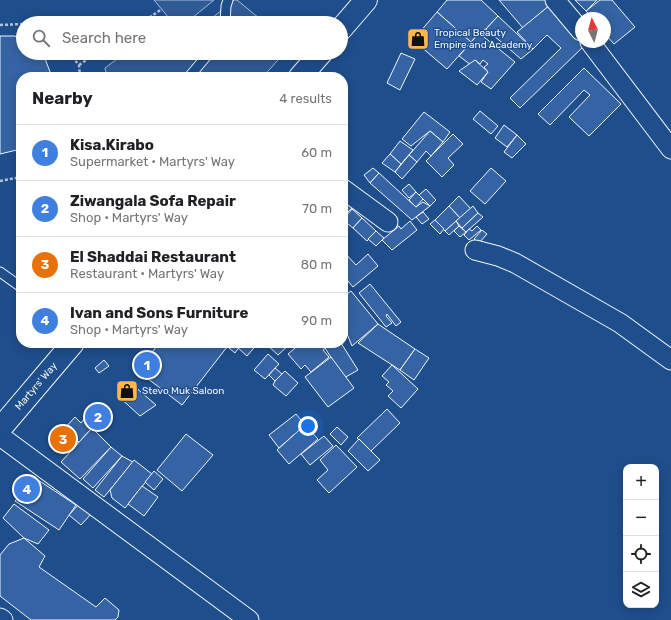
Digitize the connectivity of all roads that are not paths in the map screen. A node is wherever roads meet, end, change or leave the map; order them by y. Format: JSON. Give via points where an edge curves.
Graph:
{"nodes":[{"id":1,"x":228,"y":0,"type":"edge"},
{"id":2,"x":366,"y":0,"type":"edge"},
{"id":3,"x":555,"y":0,"type":"edge"},
{"id":4,"x":225,"y":16,"type":"edge"},
{"id":5,"x":348,"y":21,"type":"edge"},
{"id":6,"x":575,"y":24,"type":"edge"},
{"id":7,"x":595,"y":48,"type":"edge"},
{"id":8,"x":203,"y":60,"type":"edge"},
{"id":9,"x":315,"y":60,"type":"edge"},
{"id":10,"x":193,"y":72,"type":"edge"},
{"id":11,"x":304,"y":72,"type":"edge"},
{"id":12,"x":671,"y":149,"type":"edge"},
{"id":13,"x":348,"y":193,"type":"edge"},
{"id":14,"x":388,"y":222,"type":"dead end"},
{"id":15,"x":475,"y":250,"type":"dead end"},
{"id":16,"x":0,"y":272,"type":"edge"},
{"id":17,"x":16,"y":283,"type":"edge"},
{"id":18,"x":69,"y":348,"type":"edge"},
{"id":19,"x":671,"y":360,"type":"edge"},
{"id":20,"x":0,"y":429,"type":"edge"},
{"id":21,"x":0,"y":436,"type":"edge"},
{"id":22,"x":0,"y":618,"type":"edge"},
{"id":23,"x":3,"y":620,"type":"edge"},
{"id":24,"x":249,"y":620,"type":"edge"}],
"edges":[{"from":1,"to":4,"type":"lane"},
{"from":2,"to":5,"type":"main road"},
{"from":3,"to":6,"type":"street"},
{"from":7,"to":12,"type":"street"},
{"from":8,"to":10,"type":"lane"},
{"from":9,"to":11,"type":"main road"},
{"from":13,"to":14,"type":"street"},
{"from":15,"to":19,"type":"street","via":[[521,266],[620,323]]},
{"from":16,"to":17,"type":"lane"},
{"from":18,"to":20,"type":"main road","name":"Martyrs' Way"},
{"from":21,"to":24,"type":"street"},
{"from":22,"to":23,"type":"street"}]}
